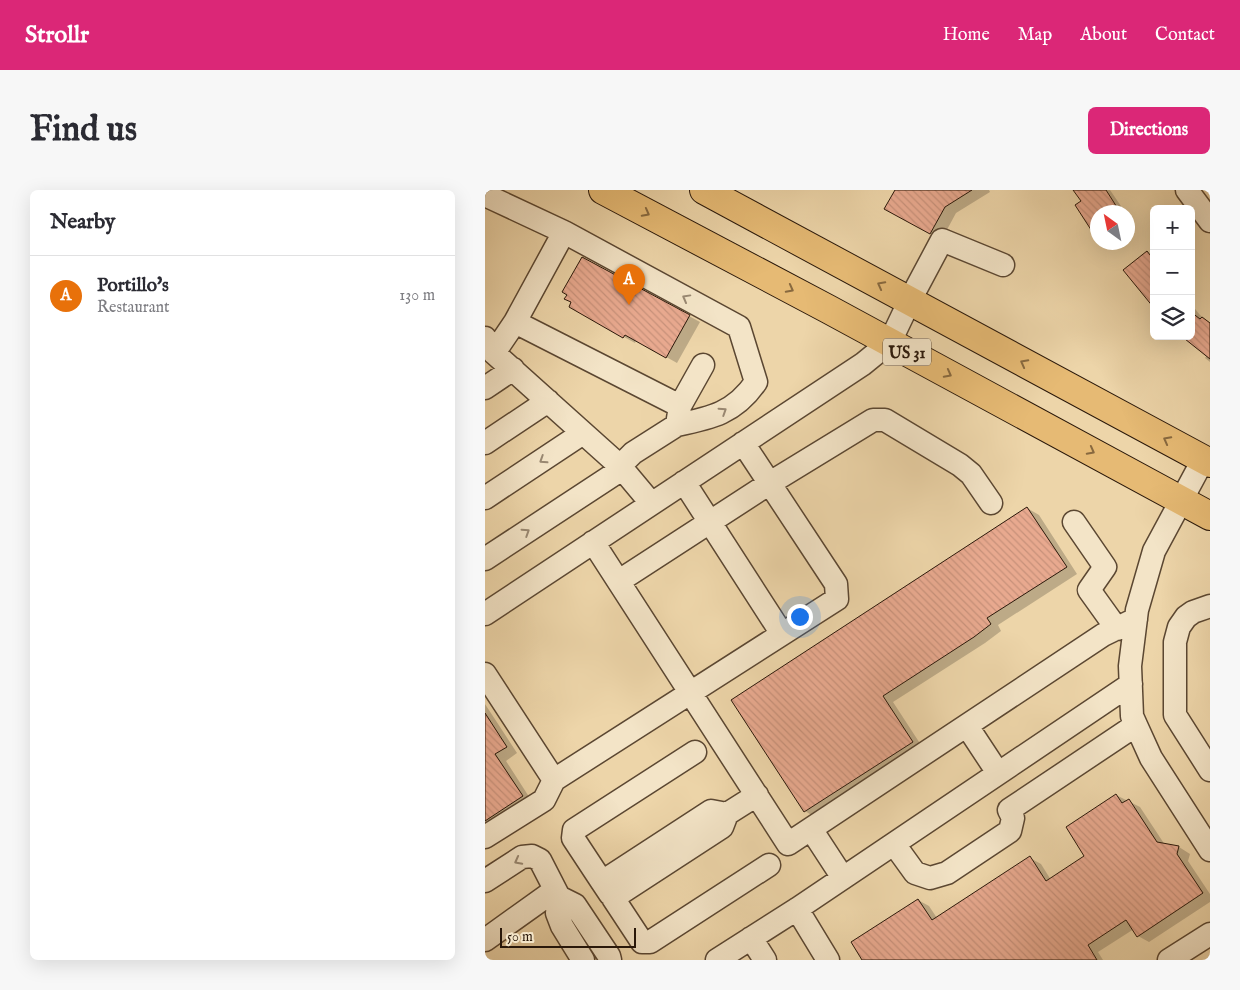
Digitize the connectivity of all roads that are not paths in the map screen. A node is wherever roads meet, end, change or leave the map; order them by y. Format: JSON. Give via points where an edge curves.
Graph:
{"nodes":[{"id":1,"x":603,"y":190,"type":"edge"},
{"id":2,"x":704,"y":190,"type":"edge"},
{"id":3,"x":1187,"y":190,"type":"edge"},
{"id":4,"x":485,"y":195,"type":"edge"},
{"id":5,"x":1210,"y":221,"type":"edge"},
{"id":6,"x":564,"y":232,"type":"junction"},
{"id":7,"x":1003,"y":265,"type":"dead end"},
{"id":8,"x":909,"y":300,"type":"junction"},
{"id":9,"x":515,"y":322,"type":"junction"},
{"id":10,"x":889,"y":342,"type":"junction"},
{"id":11,"x":490,"y":346,"type":"edge"},
{"id":12,"x":703,"y":365,"type":"dead end"},
{"id":13,"x":513,"y":369,"type":"junction"},
{"id":14,"x":485,"y":388,"type":"edge"},
{"id":15,"x":548,"y":401,"type":"junction"},
{"id":16,"x":678,"y":415,"type":"junction"},
{"id":17,"x":583,"y":433,"type":"junction"},
{"id":18,"x":743,"y":442,"type":"junction"},
{"id":19,"x":485,"y":444,"type":"edge"},
{"id":20,"x":1207,"y":461,"type":"edge"},
{"id":21,"x":621,"y":467,"type":"junction"},
{"id":22,"x":684,"y":482,"type":"junction"},
{"id":23,"x":770,"y":483,"type":"junction"},
{"id":24,"x":485,"y":498,"type":"edge"},
{"id":25,"x":1182,"y":501,"type":"junction"},
{"id":26,"x":991,"y":503,"type":"dead end"},
{"id":27,"x":651,"y":504,"type":"junction"},
{"id":28,"x":1210,"y":516,"type":"edge"},
{"id":29,"x":710,"y":522,"type":"junction"},
{"id":30,"x":1074,"y":522,"type":"dead end"},
{"id":31,"x":593,"y":542,"type":"junction"},
{"id":32,"x":485,"y":559,"type":"edge"},
{"id":33,"x":619,"y":581,"type":"junction"},
{"id":34,"x":1210,"y":606,"type":"edge"},
{"id":35,"x":485,"y":614,"type":"edge"},
{"id":36,"x":1126,"y":624,"type":"junction"},
{"id":37,"x":782,"y":634,"type":"junction"},
{"id":38,"x":485,"y":674,"type":"edge"},
{"id":39,"x":1131,"y":684,"type":"junction"},
{"id":40,"x":691,"y":692,"type":"junction"},
{"id":41,"x":1136,"y":725,"type":"junction"},
{"id":42,"x":967,"y":726,"type":"junction"},
{"id":43,"x":695,"y":752,"type":"dead end"},
{"id":44,"x":1210,"y":770,"type":"edge"},
{"id":45,"x":993,"y":776,"type":"junction"},
{"id":46,"x":554,"y":780,"type":"junction"},
{"id":47,"x":757,"y":795,"type":"junction"},
{"id":48,"x":1009,"y":810,"type":"junction"},
{"id":49,"x":811,"y":829,"type":"junction"},
{"id":50,"x":485,"y":837,"type":"edge"},
{"id":51,"x":894,"y":844,"type":"junction"},
{"id":52,"x":1210,"y":850,"type":"edge"},
{"id":53,"x":769,"y":865,"type":"dead end"},
{"id":54,"x":843,"y":878,"type":"junction"},
{"id":55,"x":485,"y":881,"type":"edge"},
{"id":56,"x":607,"y":890,"type":"junction"},
{"id":57,"x":557,"y":894,"type":"junction"},
{"id":58,"x":797,"y":909,"type":"junction"},
{"id":59,"x":1210,"y":934,"type":"edge"},
{"id":60,"x":751,"y":938,"type":"junction"},
{"id":61,"x":485,"y":940,"type":"edge"},
{"id":62,"x":583,"y":960,"type":"edge"},
{"id":63,"x":610,"y":960,"type":"edge"},
{"id":64,"x":717,"y":960,"type":"edge"},
{"id":65,"x":765,"y":960,"type":"edge"},
{"id":66,"x":828,"y":960,"type":"edge"},
{"id":67,"x":1169,"y":960,"type":"edge"}],
"edges":[{"from":1,"to":10,"type":"main road","number":"US 31","one_way":true},
{"from":8,"to":2,"type":"main road","number":"US 31","one_way":true},
{"from":3,"to":5,"type":"street"},
{"from":4,"to":6,"type":"street"},
{"from":6,"to":9,"type":"street"},
{"from":16,"to":6,"type":"street","one_way":true,"via":[[716,416],[746,396],[756,382],[739,327]]},
{"from":7,"to":8,"type":"street","via":[[942,240]]},
{"from":8,"to":10,"type":"street"},
{"from":20,"to":8,"type":"main road","number":"US 31","one_way":true},
{"from":9,"to":11,"type":"street"},
{"from":9,"to":16,"type":"street"},
{"from":10,"to":18,"type":"street","via":[[863,364]]},
{"from":10,"to":25,"type":"main road","number":"US 31","one_way":true},
{"from":11,"to":13,"type":"street"},
{"from":12,"to":16,"type":"street"},
{"from":13,"to":14,"type":"street"},
{"from":13,"to":15,"type":"street"},
{"from":15,"to":17,"type":"street"},
{"from":15,"to":19,"type":"street"},
{"from":16,"to":21,"type":"street"},
{"from":17,"to":21,"type":"street"},
{"from":17,"to":24,"type":"street","one_way":true},
{"from":18,"to":22,"type":"street"},
{"from":18,"to":23,"type":"street"},
{"from":20,"to":25,"type":"street"},
{"from":21,"to":27,"type":"street"},
{"from":32,"to":21,"type":"street","one_way":true},
{"from":22,"to":27,"type":"street"},
{"from":22,"to":29,"type":"street"},
{"from":23,"to":26,"type":"street","via":[[873,420],[885,420],[960,465],[971,474]]},
{"from":23,"to":29,"type":"street"},
{"from":23,"to":37,"type":"street","via":[[836,584],[837,599]]},
{"from":25,"to":28,"type":"main road","number":"US 31"},
{"from":25,"to":36,"type":"street","via":[[1154,551],[1137,610]]},
{"from":27,"to":31,"type":"street"},
{"from":29,"to":33,"type":"street"},
{"from":29,"to":37,"type":"street"},
{"from":30,"to":36,"type":"street","via":[[1105,567],[1089,590]]},
{"from":31,"to":33,"type":"street"},
{"from":31,"to":35,"type":"street"},
{"from":33,"to":40,"type":"street"},
{"from":34,"to":44,"type":"street","via":[[1186,617],[1175,642],[1175,715]]},
{"from":36,"to":39,"type":"street"},
{"from":36,"to":42,"type":"street","via":[[1103,635]]},
{"from":37,"to":40,"type":"street"},
{"from":38,"to":46,"type":"street"},
{"from":39,"to":41,"type":"street","via":[[1132,716]]},
{"from":39,"to":45,"type":"street"},
{"from":40,"to":46,"type":"street"},
{"from":40,"to":47,"type":"street"},
{"from":41,"to":48,"type":"street"},
{"from":41,"to":52,"type":"street","via":[[1151,758]]},
{"from":42,"to":45,"type":"street"},
{"from":42,"to":49,"type":"street"},
{"from":43,"to":56,"type":"street","via":[[574,830],[573,838]]},
{"from":45,"to":48,"type":"street"},
{"from":45,"to":51,"type":"street"},
{"from":46,"to":50,"type":"street","via":[[544,800]]},
{"from":47,"to":49,"type":"street","via":[[789,844]]},
{"from":47,"to":56,"type":"street","via":[[727,814],[722,827]]},
{"from":48,"to":51,"type":"street","via":[[1013,818],[1010,831],[947,873],[929,878],[915,873]]},
{"from":49,"to":54,"type":"street"},
{"from":51,"to":54,"type":"street"},
{"from":53,"to":56,"type":"street","via":[[650,942],[642,942]]},
{"from":54,"to":58,"type":"street"},
{"from":57,"to":55,"type":"street","one_way":true,"via":[[540,860],[532,856],[522,857]]},
{"from":57,"to":61,"type":"street"},
{"from":57,"to":62,"type":"street","via":[[557,913],[562,926]]},
{"from":57,"to":63,"type":"street","via":[[575,905]]},
{"from":58,"to":60,"type":"street"},
{"from":58,"to":66,"type":"street"},
{"from":59,"to":67,"type":"street"},
{"from":60,"to":64,"type":"street"},
{"from":60,"to":65,"type":"street"}]}
